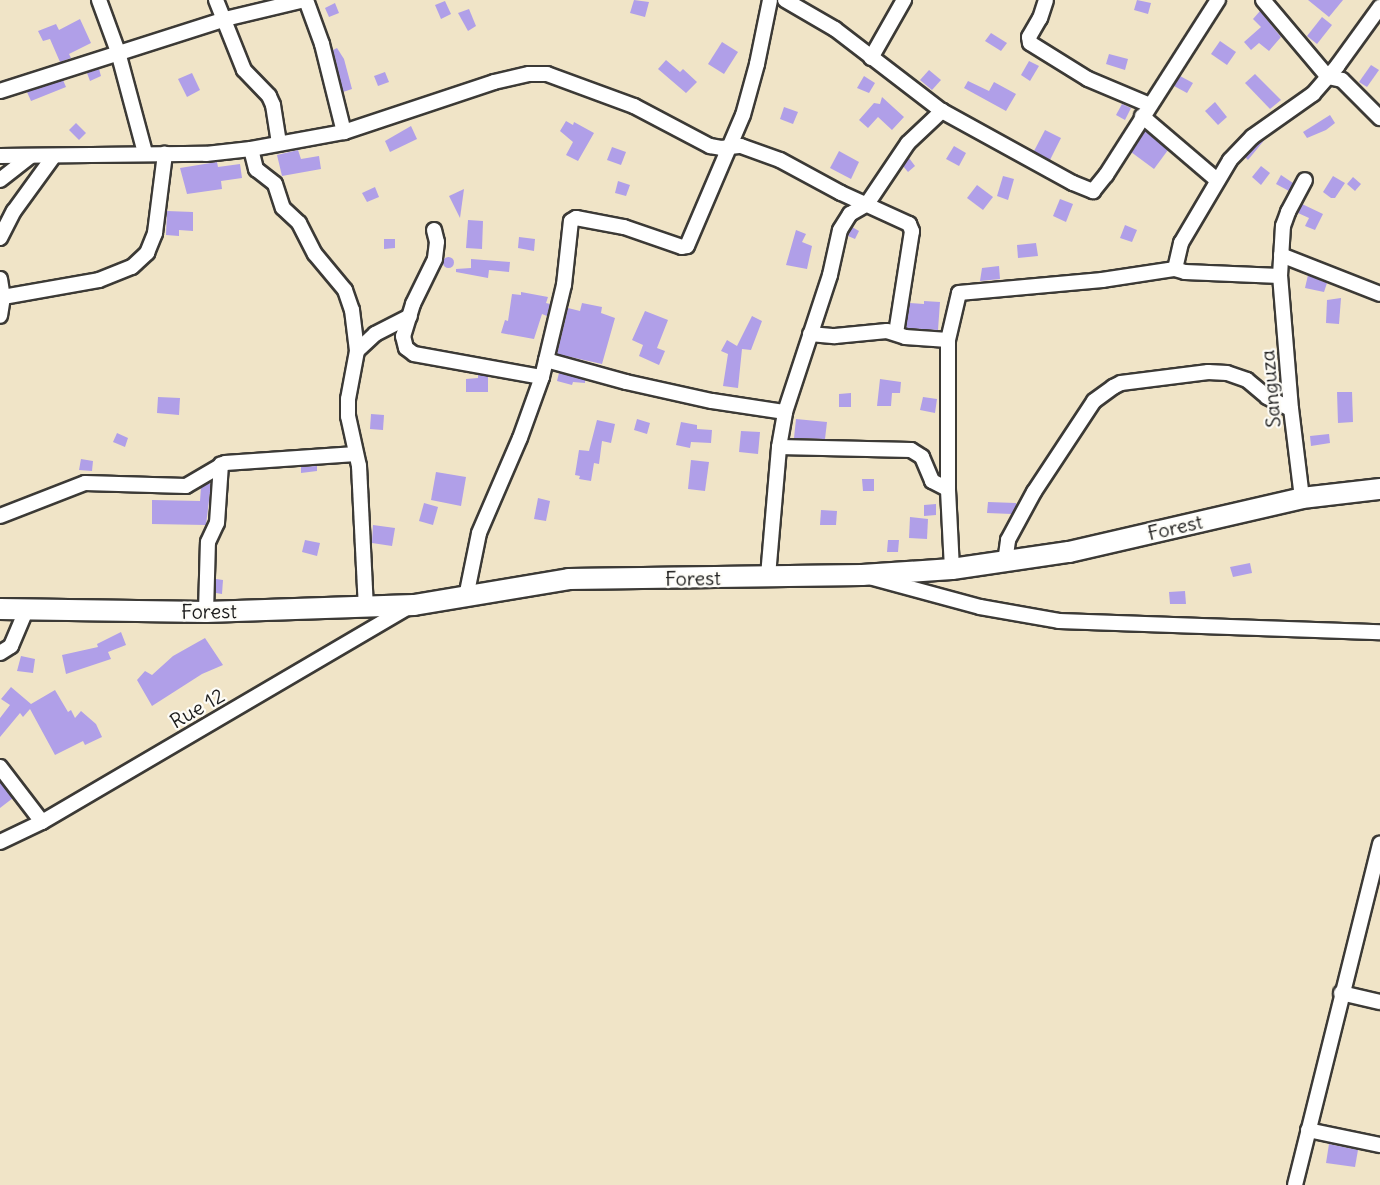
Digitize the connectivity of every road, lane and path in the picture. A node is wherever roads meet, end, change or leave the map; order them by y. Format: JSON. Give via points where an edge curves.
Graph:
{"nodes":[{"id":1,"x":99,"y":0,"type":"edge"},
{"id":2,"x":216,"y":0,"type":"edge"},
{"id":3,"x":305,"y":0,"type":"edge"},
{"id":4,"x":770,"y":0,"type":"edge"},
{"id":5,"x":785,"y":0,"type":"edge"},
{"id":6,"x":904,"y":0,"type":"edge"},
{"id":7,"x":1046,"y":0,"type":"edge"},
{"id":8,"x":1218,"y":0,"type":"edge"},
{"id":9,"x":1263,"y":0,"type":"edge"},
{"id":10,"x":1380,"y":7,"type":"edge"},
{"id":11,"x":225,"y":19,"type":"junction"},
{"id":12,"x":118,"y":52,"type":"junction"},
{"id":13,"x":871,"y":58,"type":"junction"},
{"id":14,"x":1328,"y":77,"type":"junction"},
{"id":15,"x":0,"y":91,"type":"edge"},
{"id":16,"x":942,"y":111,"type":"junction"},
{"id":17,"x":1146,"y":111,"type":"junction"},
{"id":18,"x":1380,"y":118,"type":"edge"},
{"id":19,"x":344,"y":132,"type":"junction"},
{"id":20,"x":279,"y":142,"type":"junction"},
{"id":21,"x":731,"y":146,"type":"junction"},
{"id":22,"x":251,"y":149,"type":"junction"},
{"id":23,"x":146,"y":153,"type":"junction"},
{"id":24,"x":165,"y":154,"type":"junction"},
{"id":25,"x":0,"y":156,"type":"edge"},
{"id":26,"x":31,"y":156,"type":"junction"},
{"id":27,"x":54,"y":156,"type":"junction"},
{"id":28,"x":0,"y":180,"type":"edge"},
{"id":29,"x":1217,"y":180,"type":"junction"},
{"id":30,"x":1305,"y":180,"type":"dead end"},
{"id":31,"x":867,"y":204,"type":"junction"},
{"id":32,"x":434,"y":230,"type":"dead end"},
{"id":33,"x":0,"y":238,"type":"edge"},
{"id":34,"x":1281,"y":255,"type":"junction"},
{"id":35,"x":1175,"y":269,"type":"junction"},
{"id":36,"x":1280,"y":276,"type":"junction"},
{"id":37,"x":0,"y":279,"type":"edge"},
{"id":38,"x":1380,"y":294,"type":"edge"},
{"id":39,"x":3,"y":297,"type":"junction"},
{"id":40,"x":0,"y":316,"type":"edge"},
{"id":41,"x":410,"y":316,"type":"junction"},
{"id":42,"x":896,"y":333,"type":"junction"},
{"id":43,"x":810,"y":334,"type":"junction"},
{"id":44,"x":948,"y":340,"type":"junction"},
{"id":45,"x":357,"y":351,"type":"junction"},
{"id":46,"x":546,"y":360,"type":"junction"},
{"id":47,"x":542,"y":377,"type":"junction"},
{"id":48,"x":1291,"y":409,"type":"junction"},
{"id":49,"x":785,"y":412,"type":"junction"},
{"id":50,"x":779,"y":447,"type":"junction"},
{"id":51,"x":356,"y":454,"type":"junction"},
{"id":52,"x":220,"y":464,"type":"junction"},
{"id":53,"x":948,"y":489,"type":"junction"},
{"id":54,"x":1380,"y":489,"type":"edge"},
{"id":55,"x":1302,"y":498,"type":"junction"},
{"id":56,"x":0,"y":516,"type":"edge"},
{"id":57,"x":1005,"y":562,"type":"junction"},
{"id":58,"x":952,"y":569,"type":"junction"},
{"id":59,"x":862,"y":575,"type":"junction"},
{"id":60,"x":768,"y":576,"type":"junction"},
{"id":61,"x":466,"y":597,"type":"junction"},
{"id":62,"x":414,"y":605,"type":"junction"},
{"id":63,"x":366,"y":607,"type":"junction"},
{"id":64,"x":0,"y":609,"type":"edge"},
{"id":65,"x":26,"y":610,"type":"junction"},
{"id":66,"x":206,"y":612,"type":"junction"},
{"id":67,"x":1380,"y":632,"type":"edge"},
{"id":68,"x":0,"y":653,"type":"edge"},
{"id":69,"x":0,"y":767,"type":"edge"},
{"id":70,"x":42,"y":822,"type":"junction"},
{"id":71,"x":0,"y":842,"type":"edge"},
{"id":72,"x":1380,"y":843,"type":"edge"},
{"id":73,"x":1375,"y":886,"type":"edge"},
{"id":74,"x":1341,"y":993,"type":"junction"},
{"id":75,"x":1380,"y":1002,"type":"edge"},
{"id":76,"x":1308,"y":1130,"type":"junction"},
{"id":77,"x":1380,"y":1145,"type":"edge"},
{"id":78,"x":1295,"y":1185,"type":"edge"}],
"edges":[{"from":1,"to":12,"type":"street"},
{"from":2,"to":11,"type":"street"},
{"from":3,"to":11,"type":"street"},
{"from":3,"to":19,"type":"street"},
{"from":4,"to":21,"type":"street","via":[[754,74]]},
{"from":5,"to":13,"type":"street","via":[[835,28]]},
{"from":6,"to":13,"type":"street"},
{"from":7,"to":17,"type":"street","via":[[1029,37],[1030,43]]},
{"from":8,"to":17,"type":"street"},
{"from":9,"to":14,"type":"street"},
{"from":10,"to":14,"type":"street"},
{"from":11,"to":12,"type":"street"},
{"from":11,"to":20,"type":"street","via":[[244,70],[273,105]]},
{"from":12,"to":15,"type":"street"},
{"from":12,"to":23,"type":"street"},
{"from":13,"to":16,"type":"street"},
{"from":14,"to":18,"type":"street","via":[[1341,80]]},
{"from":14,"to":29,"type":"street","via":[[1304,101],[1242,146]]},
{"from":16,"to":17,"type":"street","via":[[1093,191]]},
{"from":16,"to":31,"type":"street","via":[[908,143]]},
{"from":17,"to":29,"type":"street"},
{"from":19,"to":20,"type":"street"},
{"from":19,"to":21,"type":"street","via":[[494,82],[539,73],[634,106],[710,146]]},
{"from":20,"to":22,"type":"street"},
{"from":21,"to":31,"type":"street","via":[[751,148],[780,160]]},
{"from":21,"to":46,"type":"street","via":[[684,247],[624,227],[573,219],[564,285]]},
{"from":22,"to":24,"type":"street"},
{"from":22,"to":45,"type":"street","via":[[256,169],[275,184],[283,208],[299,223],[315,254],[345,290],[357,334]]},
{"from":23,"to":24,"type":"street"},
{"from":23,"to":27,"type":"street"},
{"from":24,"to":39,"type":"street","via":[[155,233],[147,254],[118,274],[99,280]]},
{"from":25,"to":26,"type":"street"},
{"from":26,"to":27,"type":"street"},
{"from":26,"to":28,"type":"street"},
{"from":27,"to":33,"type":"street","via":[[14,211]]},
{"from":29,"to":35,"type":"street","via":[[1181,243]]},
{"from":30,"to":34,"type":"street","name":"Sanguza","via":[[1288,212]]},
{"from":31,"to":42,"type":"street","via":[[911,227]]},
{"from":31,"to":43,"type":"street","via":[[841,225],[830,275]]},
{"from":32,"to":41,"type":"street","via":[[435,259]]},
{"from":34,"to":36,"type":"street","name":"Sanguza"},
{"from":34,"to":38,"type":"street"},
{"from":35,"to":36,"type":"street","via":[[1185,273]]},
{"from":35,"to":44,"type":"street","via":[[962,291],[957,295]]},
{"from":36,"to":48,"type":"street","name":"Sanguza"},
{"from":37,"to":39,"type":"street"},
{"from":39,"to":40,"type":"street"},
{"from":41,"to":45,"type":"street","via":[[375,334]]},
{"from":41,"to":47,"type":"street","via":[[402,336],[408,351]]},
{"from":42,"to":43,"type":"street"},
{"from":42,"to":44,"type":"street"},
{"from":43,"to":49,"type":"street"},
{"from":44,"to":53,"type":"street"},
{"from":45,"to":51,"type":"street","via":[[348,399]]},
{"from":46,"to":47,"type":"street"},
{"from":46,"to":49,"type":"street","via":[[712,401]]},
{"from":47,"to":61,"type":"street","via":[[479,533]]},
{"from":48,"to":55,"type":"street","name":"Sanguza"},
{"from":48,"to":57,"type":"street","via":[[1247,380],[1227,373],[1121,383],[1094,401],[1057,456],[1015,525]]},
{"from":49,"to":50,"type":"street"},
{"from":50,"to":53,"type":"street","via":[[911,450],[922,457],[932,481]]},
{"from":50,"to":60,"type":"street"},
{"from":51,"to":52,"type":"street"},
{"from":51,"to":63,"type":"street"},
{"from":52,"to":56,"type":"street","via":[[186,486],[85,483]]},
{"from":52,"to":66,"type":"street","via":[[217,523],[208,542]]},
{"from":53,"to":58,"type":"street"},
{"from":54,"to":55,"type":"street","name":"Forest"},
{"from":55,"to":57,"type":"street","name":"Forest","via":[[1070,552]]},
{"from":57,"to":58,"type":"street","name":"Forest"},
{"from":58,"to":59,"type":"street","name":"Forest"},
{"from":59,"to":60,"type":"street","name":"Forest"},
{"from":59,"to":67,"type":"street","via":[[980,607],[1038,618],[1154,626]]},
{"from":60,"to":61,"type":"street","name":"Forest","via":[[569,579]]},
{"from":61,"to":62,"type":"street","name":"Forest"},
{"from":62,"to":63,"type":"street","name":"Forest"},
{"from":62,"to":70,"type":"street","name":"Rue 12"},
{"from":63,"to":66,"type":"street","name":"Forest"},
{"from":64,"to":65,"type":"street","name":"Forest"},
{"from":65,"to":66,"type":"street","name":"Forest"},
{"from":65,"to":68,"type":"street","via":[[11,646]]},
{"from":69,"to":70,"type":"street"},
{"from":70,"to":71,"type":"street","name":"Rue 12"},
{"from":72,"to":73,"type":"street"},
{"from":73,"to":74,"type":"street"},
{"from":74,"to":75,"type":"street"},
{"from":74,"to":76,"type":"street"},
{"from":76,"to":77,"type":"street"},
{"from":76,"to":78,"type":"street"}]}
